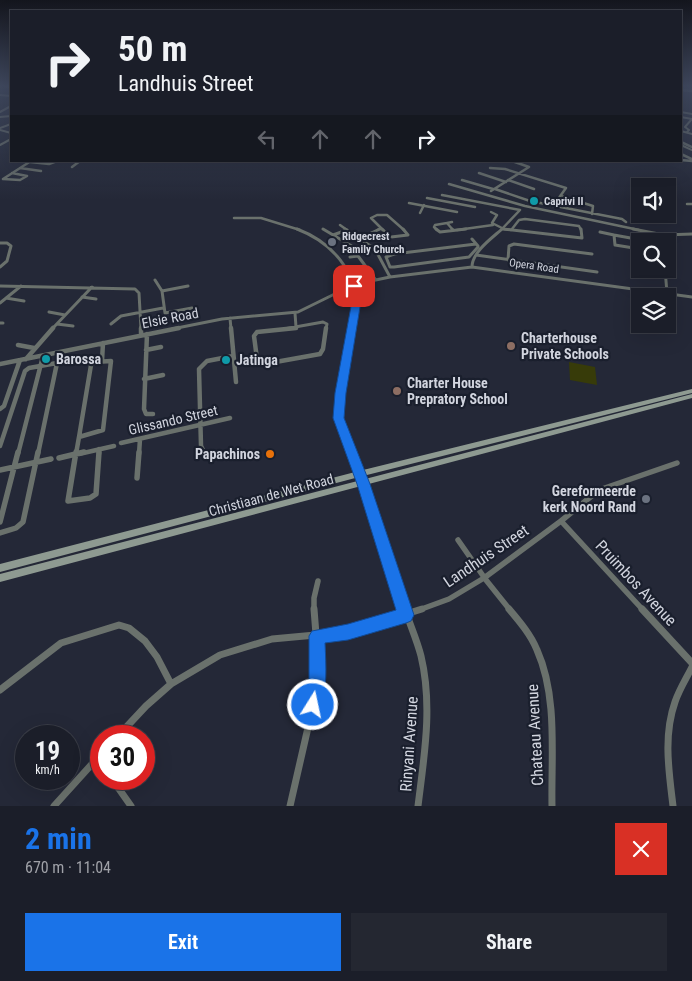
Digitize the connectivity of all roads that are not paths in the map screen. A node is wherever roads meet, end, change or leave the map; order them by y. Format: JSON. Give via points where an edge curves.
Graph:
{"nodes":[{"id":1,"x":683,"y":125,"type":"edge"},
{"id":2,"x":686,"y":126,"type":"joint"},
{"id":3,"x":690,"y":132,"type":"edge"},
{"id":4,"x":692,"y":150,"type":"edge"},
{"id":5,"x":682,"y":154,"type":"edge"},
{"id":6,"x":686,"y":155,"type":"junction"},
{"id":7,"x":692,"y":160,"type":"edge"},
{"id":8,"x":30,"y":162,"type":"edge"},
{"id":9,"x":54,"y":162,"type":"edge"},
{"id":10,"x":79,"y":162,"type":"edge"},
{"id":11,"x":515,"y":162,"type":"edge"},
{"id":12,"x":72,"y":167,"type":"dead end"},
{"id":13,"x":20,"y":168,"type":"junction"},
{"id":14,"x":490,"y":168,"type":"dead end"},
{"id":15,"x":41,"y":171,"type":"dead end"},
{"id":16,"x":12,"y":173,"type":"junction"},
{"id":17,"x":479,"y":173,"type":"dead end"},
{"id":18,"x":520,"y":174,"type":"junction"},
{"id":19,"x":462,"y":180,"type":"dead end"},
{"id":20,"x":507,"y":181,"type":"junction"},
{"id":21,"x":449,"y":184,"type":"dead end"},
{"id":22,"x":534,"y":188,"type":"dead end"},
{"id":23,"x":493,"y":190,"type":"junction"},
{"id":24,"x":442,"y":195,"type":"dead end"},
{"id":25,"x":561,"y":196,"type":"junction"},
{"id":26,"x":427,"y":198,"type":"dead end"},
{"id":27,"x":454,"y":200,"type":"junction"},
{"id":28,"x":530,"y":201,"type":"junction"},
{"id":29,"x":444,"y":202,"type":"junction"},
{"id":30,"x":409,"y":203,"type":"dead end"},
{"id":31,"x":687,"y":204,"type":"dead end"},
{"id":32,"x":692,"y":204,"type":"edge"},
{"id":33,"x":424,"y":206,"type":"junction"},
{"id":34,"x":525,"y":206,"type":"junction"},
{"id":35,"x":553,"y":206,"type":"junction"},
{"id":36,"x":474,"y":207,"type":"dead end"},
{"id":37,"x":436,"y":208,"type":"junction"},
{"id":38,"x":441,"y":209,"type":"junction"},
{"id":39,"x":420,"y":212,"type":"dead end"},
{"id":40,"x":457,"y":212,"type":"dead end"},
{"id":41,"x":492,"y":212,"type":"dead end"},
{"id":42,"x":434,"y":213,"type":"dead end"},
{"id":43,"x":592,"y":214,"type":"junction"},
{"id":44,"x":234,"y":218,"type":"dead end"},
{"id":45,"x":452,"y":222,"type":"dead end"},
{"id":46,"x":626,"y":222,"type":"dead end"},
{"id":47,"x":447,"y":223,"type":"junction"},
{"id":48,"x":340,"y":225,"type":"dead end"},
{"id":49,"x":493,"y":225,"type":"junction"},
{"id":50,"x":381,"y":228,"type":"junction"},
{"id":51,"x":323,"y":229,"type":"dead end"},
{"id":52,"x":508,"y":229,"type":"junction"},
{"id":53,"x":347,"y":230,"type":"junction"},
{"id":54,"x":453,"y":230,"type":"junction"},
{"id":55,"x":600,"y":232,"type":"dead end"},
{"id":56,"x":654,"y":233,"type":"edge"},
{"id":57,"x":692,"y":234,"type":"edge"},
{"id":58,"x":333,"y":235,"type":"junction"},
{"id":59,"x":614,"y":235,"type":"junction"},
{"id":60,"x":676,"y":235,"type":"edge"},
{"id":61,"x":360,"y":238,"type":"junction"},
{"id":62,"x":392,"y":238,"type":"junction"},
{"id":63,"x":631,"y":238,"type":"edge"},
{"id":64,"x":379,"y":239,"type":"dead end"},
{"id":65,"x":472,"y":239,"type":"dead end"},
{"id":66,"x":452,"y":241,"type":"dead end"},
{"id":67,"x":0,"y":243,"type":"edge"},
{"id":68,"x":432,"y":243,"type":"dead end"},
{"id":69,"x":476,"y":244,"type":"junction"},
{"id":70,"x":412,"y":246,"type":"dead end"},
{"id":71,"x":456,"y":246,"type":"junction"},
{"id":72,"x":355,"y":248,"type":"dead end"},
{"id":73,"x":631,"y":248,"type":"edge"},
{"id":74,"x":391,"y":249,"type":"dead end"},
{"id":75,"x":436,"y":249,"type":"junction"},
{"id":76,"x":415,"y":252,"type":"junction"},
{"id":77,"x":394,"y":254,"type":"junction"},
{"id":78,"x":592,"y":254,"type":"dead end"},
{"id":79,"x":476,"y":255,"type":"junction"},
{"id":80,"x":350,"y":257,"type":"dead end"},
{"id":81,"x":508,"y":260,"type":"junction"},
{"id":82,"x":438,"y":261,"type":"junction"},
{"id":83,"x":0,"y":267,"type":"edge"},
{"id":84,"x":472,"y":267,"type":"junction"},
{"id":85,"x":572,"y":269,"type":"junction"},
{"id":86,"x":443,"y":270,"type":"junction"},
{"id":87,"x":349,"y":271,"type":"junction"},
{"id":88,"x":597,"y":272,"type":"dead end"},
{"id":89,"x":357,"y":276,"type":"junction"},
{"id":90,"x":390,"y":277,"type":"junction"},
{"id":91,"x":374,"y":279,"type":"junction"},
{"id":92,"x":155,"y":280,"type":"dead end"},
{"id":93,"x":365,"y":280,"type":"junction"},
{"id":94,"x":574,"y":280,"type":"junction"},
{"id":95,"x":352,"y":283,"type":"junction"},
{"id":96,"x":0,"y":286,"type":"edge"},
{"id":97,"x":21,"y":286,"type":"junction"},
{"id":98,"x":188,"y":286,"type":"dead end"},
{"id":99,"x":361,"y":286,"type":"junction"},
{"id":100,"x":92,"y":287,"type":"junction"},
{"id":101,"x":631,"y":288,"type":"edge"},
{"id":102,"x":162,"y":291,"type":"junction"},
{"id":103,"x":357,"y":291,"type":"junction"},
{"id":104,"x":676,"y":294,"type":"edge"},
{"id":105,"x":331,"y":296,"type":"junction"},
{"id":106,"x":82,"y":297,"type":"junction"},
{"id":107,"x":692,"y":297,"type":"edge"},
{"id":108,"x":6,"y":298,"type":"junction"},
{"id":109,"x":96,"y":300,"type":"dead end"},
{"id":110,"x":24,"y":301,"type":"dead end"},
{"id":111,"x":357,"y":301,"type":"junction"},
{"id":112,"x":0,"y":303,"type":"edge"},
{"id":113,"x":163,"y":308,"type":"junction"},
{"id":114,"x":192,"y":308,"type":"dead end"},
{"id":115,"x":49,"y":312,"type":"dead end"},
{"id":116,"x":140,"y":312,"type":"junction"},
{"id":117,"x":295,"y":313,"type":"junction"},
{"id":118,"x":65,"y":315,"type":"junction"},
{"id":119,"x":230,"y":318,"type":"junction"},
{"id":120,"x":57,"y":324,"type":"junction"},
{"id":121,"x":111,"y":324,"type":"dead end"},
{"id":122,"x":74,"y":326,"type":"dead end"},
{"id":123,"x":296,"y":328,"type":"junction"},
{"id":124,"x":147,"y":334,"type":"junction"},
{"id":125,"x":141,"y":335,"type":"junction"},
{"id":126,"x":103,"y":343,"type":"junction"},
{"id":127,"x":18,"y":345,"type":"dead end"},
{"id":128,"x":161,"y":347,"type":"dead end"},
{"id":129,"x":34,"y":348,"type":"junction"},
{"id":130,"x":146,"y":350,"type":"junction"},
{"id":131,"x":43,"y":356,"type":"junction"},
{"id":132,"x":233,"y":356,"type":"junction"},
{"id":133,"x":26,"y":359,"type":"junction"},
{"id":134,"x":20,"y":360,"type":"junction"},
{"id":135,"x":102,"y":361,"type":"junction"},
{"id":136,"x":0,"y":364,"type":"edge"},
{"id":137,"x":41,"y":366,"type":"junction"},
{"id":138,"x":163,"y":375,"type":"dead end"},
{"id":139,"x":144,"y":379,"type":"junction"},
{"id":140,"x":236,"y":382,"type":"dead end"},
{"id":141,"x":692,"y":391,"type":"edge"},
{"id":142,"x":692,"y":396,"type":"edge"},
{"id":143,"x":0,"y":409,"type":"edge"},
{"id":144,"x":154,"y":414,"type":"dead end"},
{"id":145,"x":230,"y":418,"type":"dead end"},
{"id":146,"x":200,"y":425,"type":"junction"},
{"id":147,"x":78,"y":438,"type":"junction"},
{"id":148,"x":140,"y":439,"type":"junction"},
{"id":149,"x":121,"y":443,"type":"dead end"},
{"id":150,"x":0,"y":446,"type":"edge"},
{"id":151,"x":114,"y":446,"type":"dead end"},
{"id":152,"x":99,"y":450,"type":"junction"},
{"id":153,"x":75,"y":454,"type":"junction"},
{"id":154,"x":59,"y":458,"type":"dead end"},
{"id":155,"x":209,"y":458,"type":"dead end"},
{"id":156,"x":51,"y":459,"type":"dead end"},
{"id":157,"x":36,"y":462,"type":"junction"},
{"id":158,"x":677,"y":463,"type":"dead end"},
{"id":159,"x":14,"y":467,"type":"junction"},
{"id":160,"x":0,"y":470,"type":"edge"},
{"id":161,"x":359,"y":474,"type":"junction"},
{"id":162,"x":137,"y":478,"type":"dead end"},
{"id":163,"x":363,"y":484,"type":"junction"},
{"id":164,"x":561,"y":521,"type":"junction"},
{"id":165,"x":0,"y":522,"type":"edge"},
{"id":166,"x":0,"y":532,"type":"edge"},
{"id":167,"x":458,"y":540,"type":"dead end"},
{"id":168,"x":0,"y":568,"type":"edge"},
{"id":169,"x":0,"y":578,"type":"edge"},
{"id":170,"x":484,"y":578,"type":"junction"},
{"id":171,"x":318,"y":580,"type":"dead end"},
{"id":172,"x":406,"y":615,"type":"junction"},
{"id":173,"x":317,"y":636,"type":"junction"},
{"id":174,"x":692,"y":665,"type":"edge"},
{"id":175,"x":171,"y":684,"type":"junction"},
{"id":176,"x":0,"y":690,"type":"edge"},
{"id":177,"x":128,"y":725,"type":"edge"},
{"id":178,"x":90,"y":768,"type":"edge"},
{"id":179,"x":120,"y":790,"type":"edge"},
{"id":180,"x":54,"y":806,"type":"edge"},
{"id":181,"x":131,"y":806,"type":"edge"},
{"id":182,"x":290,"y":806,"type":"edge"},
{"id":183,"x":418,"y":806,"type":"edge"},
{"id":184,"x":552,"y":806,"type":"edge"},
{"id":185,"x":673,"y":806,"type":"edge"}],
"edges":[{"from":1,"to":2,"type":"street"},
{"from":2,"to":3,"type":"street"},
{"from":4,"to":6,"type":"street"},
{"from":5,"to":6,"type":"street"},
{"from":6,"to":7,"type":"street"},
{"from":8,"to":9,"type":"street"},
{"from":8,"to":13,"type":"street"},
{"from":10,"to":12,"type":"street"},
{"from":11,"to":18,"type":"street","via":[[529,166]]},
{"from":13,"to":15,"type":"street"},
{"from":13,"to":16,"type":"street"},
{"from":14,"to":18,"type":"street"},
{"from":16,"to":16,"type":"street","via":[[3,180],[20,180],[27,176]]},
{"from":17,"to":20,"type":"street"},
{"from":18,"to":20,"type":"street"},
{"from":18,"to":25,"type":"street","via":[[566,188]]},
{"from":19,"to":23,"type":"street"},
{"from":20,"to":22,"type":"street"},
{"from":20,"to":23,"type":"street"},
{"from":21,"to":34,"type":"street"},
{"from":23,"to":28,"type":"street"},
{"from":24,"to":27,"type":"street"},
{"from":25,"to":35,"type":"street"},
{"from":25,"to":43,"type":"street","via":[[593,206]]},
{"from":26,"to":29,"type":"street"},
{"from":27,"to":29,"type":"street"},
{"from":27,"to":36,"type":"street"},
{"from":27,"to":52,"type":"street","via":[[520,210]]},
{"from":28,"to":34,"type":"street"},
{"from":28,"to":35,"type":"street"},
{"from":29,"to":38,"type":"street"},
{"from":30,"to":33,"type":"street"},
{"from":31,"to":32,"type":"street"},
{"from":33,"to":37,"type":"street"},
{"from":33,"to":39,"type":"street"},
{"from":34,"to":56,"type":"street"},
{"from":35,"to":43,"type":"street"},
{"from":37,"to":38,"type":"street"},
{"from":37,"to":42,"type":"street"},
{"from":38,"to":40,"type":"street"},
{"from":41,"to":49,"type":"street","via":[[497,215]]},
{"from":43,"to":46,"type":"street"},
{"from":44,"to":87,"type":"street","via":[[263,218],[304,232],[329,246]]},
{"from":45,"to":47,"type":"street"},
{"from":47,"to":54,"type":"street"},
{"from":47,"to":54,"type":"street","via":[[434,227],[440,232]]},
{"from":48,"to":53,"type":"street"},
{"from":49,"to":52,"type":"street"},
{"from":49,"to":54,"type":"street"},
{"from":50,"to":61,"type":"street"},
{"from":50,"to":62,"type":"street"},
{"from":50,"to":62,"type":"street","via":[[371,216],[387,213],[408,235]]},
{"from":51,"to":58,"type":"street"},
{"from":52,"to":52,"type":"street","via":[[577,238],[582,238],[579,226],[525,219]]},
{"from":52,"to":79,"type":"street"},
{"from":53,"to":58,"type":"street"},
{"from":53,"to":61,"type":"street"},
{"from":55,"to":59,"type":"street"},
{"from":57,"to":60,"type":"street"},
{"from":58,"to":72,"type":"street"},
{"from":59,"to":63,"type":"street"},
{"from":59,"to":73,"type":"street","via":[[614,245]]},
{"from":61,"to":90,"type":"street","via":[[375,249]]},
{"from":62,"to":64,"type":"street"},
{"from":65,"to":69,"type":"street"},
{"from":66,"to":71,"type":"street"},
{"from":67,"to":83,"type":"street","via":[[11,246],[7,260]]},
{"from":68,"to":75,"type":"street"},
{"from":69,"to":71,"type":"street"},
{"from":69,"to":82,"type":"street","via":[[478,249],[469,257]]},
{"from":70,"to":76,"type":"street"},
{"from":71,"to":75,"type":"street"},
{"from":74,"to":77,"type":"street"},
{"from":75,"to":76,"type":"street"},
{"from":76,"to":77,"type":"street"},
{"from":77,"to":82,"type":"street","via":[[386,257],[392,267]]},
{"from":78,"to":81,"type":"street","via":[[514,244],[509,246]]},
{"from":79,"to":81,"type":"street"},
{"from":79,"to":84,"type":"street"},
{"from":80,"to":91,"type":"street","via":[[358,256]]},
{"from":81,"to":85,"type":"street"},
{"from":82,"to":86,"type":"street"},
{"from":84,"to":86,"type":"street","name":"Opera Road"},
{"from":84,"to":94,"type":"street","name":"Opera Road"},
{"from":85,"to":88,"type":"street"},
{"from":85,"to":94,"type":"street"},
{"from":86,"to":90,"type":"street","name":"Opera Road"},
{"from":87,"to":89,"type":"street"},
{"from":87,"to":95,"type":"street"},
{"from":89,"to":93,"type":"street"},
{"from":89,"to":95,"type":"street","name":"Elsie Road"},
{"from":90,"to":91,"type":"street","name":"Opera Road"},
{"from":91,"to":93,"type":"street","name":"Opera Road"},
{"from":92,"to":102,"type":"street"},
{"from":93,"to":99,"type":"street","name":"Opera Road"},
{"from":94,"to":101,"type":"street","name":"Opera Road"},
{"from":95,"to":99,"type":"street"},
{"from":95,"to":103,"type":"street"},
{"from":95,"to":105,"type":"street","name":"Elsie Road"},
{"from":96,"to":97,"type":"street"},
{"from":97,"to":100,"type":"street"},
{"from":97,"to":108,"type":"street"},
{"from":98,"to":102,"type":"street"},
{"from":99,"to":103,"type":"street","name":"Opera Road"},
{"from":100,"to":106,"type":"street"},
{"from":100,"to":116,"type":"street","via":[[135,289],[139,293]]},
{"from":102,"to":113,"type":"street"},
{"from":103,"to":111,"type":"street","name":"Rinyani Avenue"},
{"from":104,"to":107,"type":"street","name":"Opera Road"},
{"from":105,"to":111,"type":"street","via":[[348,294]]},
{"from":105,"to":117,"type":"street","name":"Elsie Road"},
{"from":106,"to":109,"type":"street"},
{"from":106,"to":118,"type":"street"},
{"from":108,"to":110,"type":"street"},
{"from":108,"to":112,"type":"street"},
{"from":111,"to":161,"type":"street","name":"Rinyani Avenue","via":[[338,418]]},
{"from":113,"to":114,"type":"street","via":[[165,313]]},
{"from":113,"to":116,"type":"street"},
{"from":115,"to":118,"type":"street"},
{"from":116,"to":121,"type":"street","via":[[121,316]]},
{"from":116,"to":125,"type":"street"},
{"from":117,"to":119,"type":"street","name":"Elsie Road"},
{"from":117,"to":123,"type":"street"},
{"from":118,"to":120,"type":"street"},
{"from":119,"to":124,"type":"street","name":"Elsie Road"},
{"from":119,"to":132,"type":"street"},
{"from":120,"to":122,"type":"street"},
{"from":120,"to":129,"type":"street"},
{"from":123,"to":123,"type":"street","via":[[257,332],[254,336],[259,362],[320,354],[326,323]]},
{"from":124,"to":125,"type":"street","name":"Elsie Road"},
{"from":124,"to":130,"type":"street"},
{"from":125,"to":126,"type":"street","name":"Elsie Road"},
{"from":126,"to":131,"type":"street","name":"Elsie Road"},
{"from":126,"to":135,"type":"street"},
{"from":127,"to":129,"type":"street"},
{"from":128,"to":130,"type":"street"},
{"from":129,"to":133,"type":"street"},
{"from":130,"to":139,"type":"street"},
{"from":131,"to":133,"type":"street","name":"Elsie Road"},
{"from":131,"to":137,"type":"street"},
{"from":132,"to":140,"type":"street"},
{"from":132,"to":146,"type":"street","via":[[207,361],[198,369]]},
{"from":133,"to":134,"type":"street","name":"Elsie Road"},
{"from":134,"to":136,"type":"street","name":"Elsie Road"},
{"from":134,"to":143,"type":"street","via":[[4,406]]},
{"from":135,"to":147,"type":"street","via":[[91,365]]},
{"from":135,"to":147,"type":"street","via":[[111,363],[103,428]]},
{"from":137,"to":150,"type":"street","via":[[25,371]]},
{"from":137,"to":157,"type":"street","via":[[58,363]]},
{"from":137,"to":159,"type":"street"},
{"from":138,"to":139,"type":"street"},
{"from":139,"to":144,"type":"street","via":[[144,412]]},
{"from":141,"to":161,"type":"main road","name":"Christiaan de Wet Road"},
{"from":142,"to":163,"type":"main road","name":"Christiaan de Wet Road"},
{"from":145,"to":146,"type":"street","name":"Glissando Street"},
{"from":146,"to":148,"type":"street","name":"Glissando Street"},
{"from":146,"to":155,"type":"street","via":[[202,450]]},
{"from":147,"to":153,"type":"street"},
{"from":148,"to":149,"type":"street","name":"Glissando Street"},
{"from":148,"to":162,"type":"street"},
{"from":151,"to":152,"type":"street","name":"Glissando Street"},
{"from":152,"to":153,"type":"street","name":"Glissando Street"},
{"from":152,"to":153,"type":"street","via":[[96,494],[70,501]]},
{"from":153,"to":154,"type":"street","name":"Glissando Street"},
{"from":156,"to":157,"type":"street"},
{"from":157,"to":159,"type":"street"},
{"from":157,"to":166,"type":"street","via":[[23,522],[16,528]]},
{"from":158,"to":164,"type":"street","name":"Landhuis Street","via":[[602,488]]},
{"from":159,"to":160,"type":"street"},
{"from":159,"to":165,"type":"street"},
{"from":161,"to":163,"type":"street","name":"Rinyani Avenue"},
{"from":161,"to":168,"type":"main road","name":"Christiaan de Wet Road"},
{"from":163,"to":169,"type":"main road","name":"Christiaan de Wet Road"},
{"from":163,"to":172,"type":"street","name":"Rinyani Avenue"},
{"from":164,"to":170,"type":"street","name":"Landhuis Street"},
{"from":164,"to":174,"type":"street","name":"Pruimbos Avenue"},
{"from":167,"to":170,"type":"street","name":"Chateau Avenue"},
{"from":170,"to":172,"type":"street","name":"Landhuis Street","via":[[457,596]]},
{"from":170,"to":184,"type":"street","name":"Chateau Avenue","via":[[526,631],[543,664],[548,695]]},
{"from":171,"to":173,"type":"street","via":[[314,592]]},
{"from":172,"to":173,"type":"street","name":"Landhuis Street","via":[[348,632]]},
{"from":172,"to":183,"type":"street","name":"Rinyani Avenue","via":[[421,657],[426,691],[427,728]]},
{"from":173,"to":175,"type":"street","name":"Landhuis Street","via":[[272,639],[231,650],[204,662]]},
{"from":173,"to":182,"type":"street","via":[[315,695]]},
{"from":174,"to":185,"type":"street","via":[[674,703],[668,729]]},
{"from":175,"to":176,"type":"street","via":[[153,648],[138,634],[119,625],[61,643]]},
{"from":175,"to":177,"type":"street","name":"Landhuis Street"},
{"from":178,"to":180,"type":"street"},
{"from":179,"to":181,"type":"street"}]}
